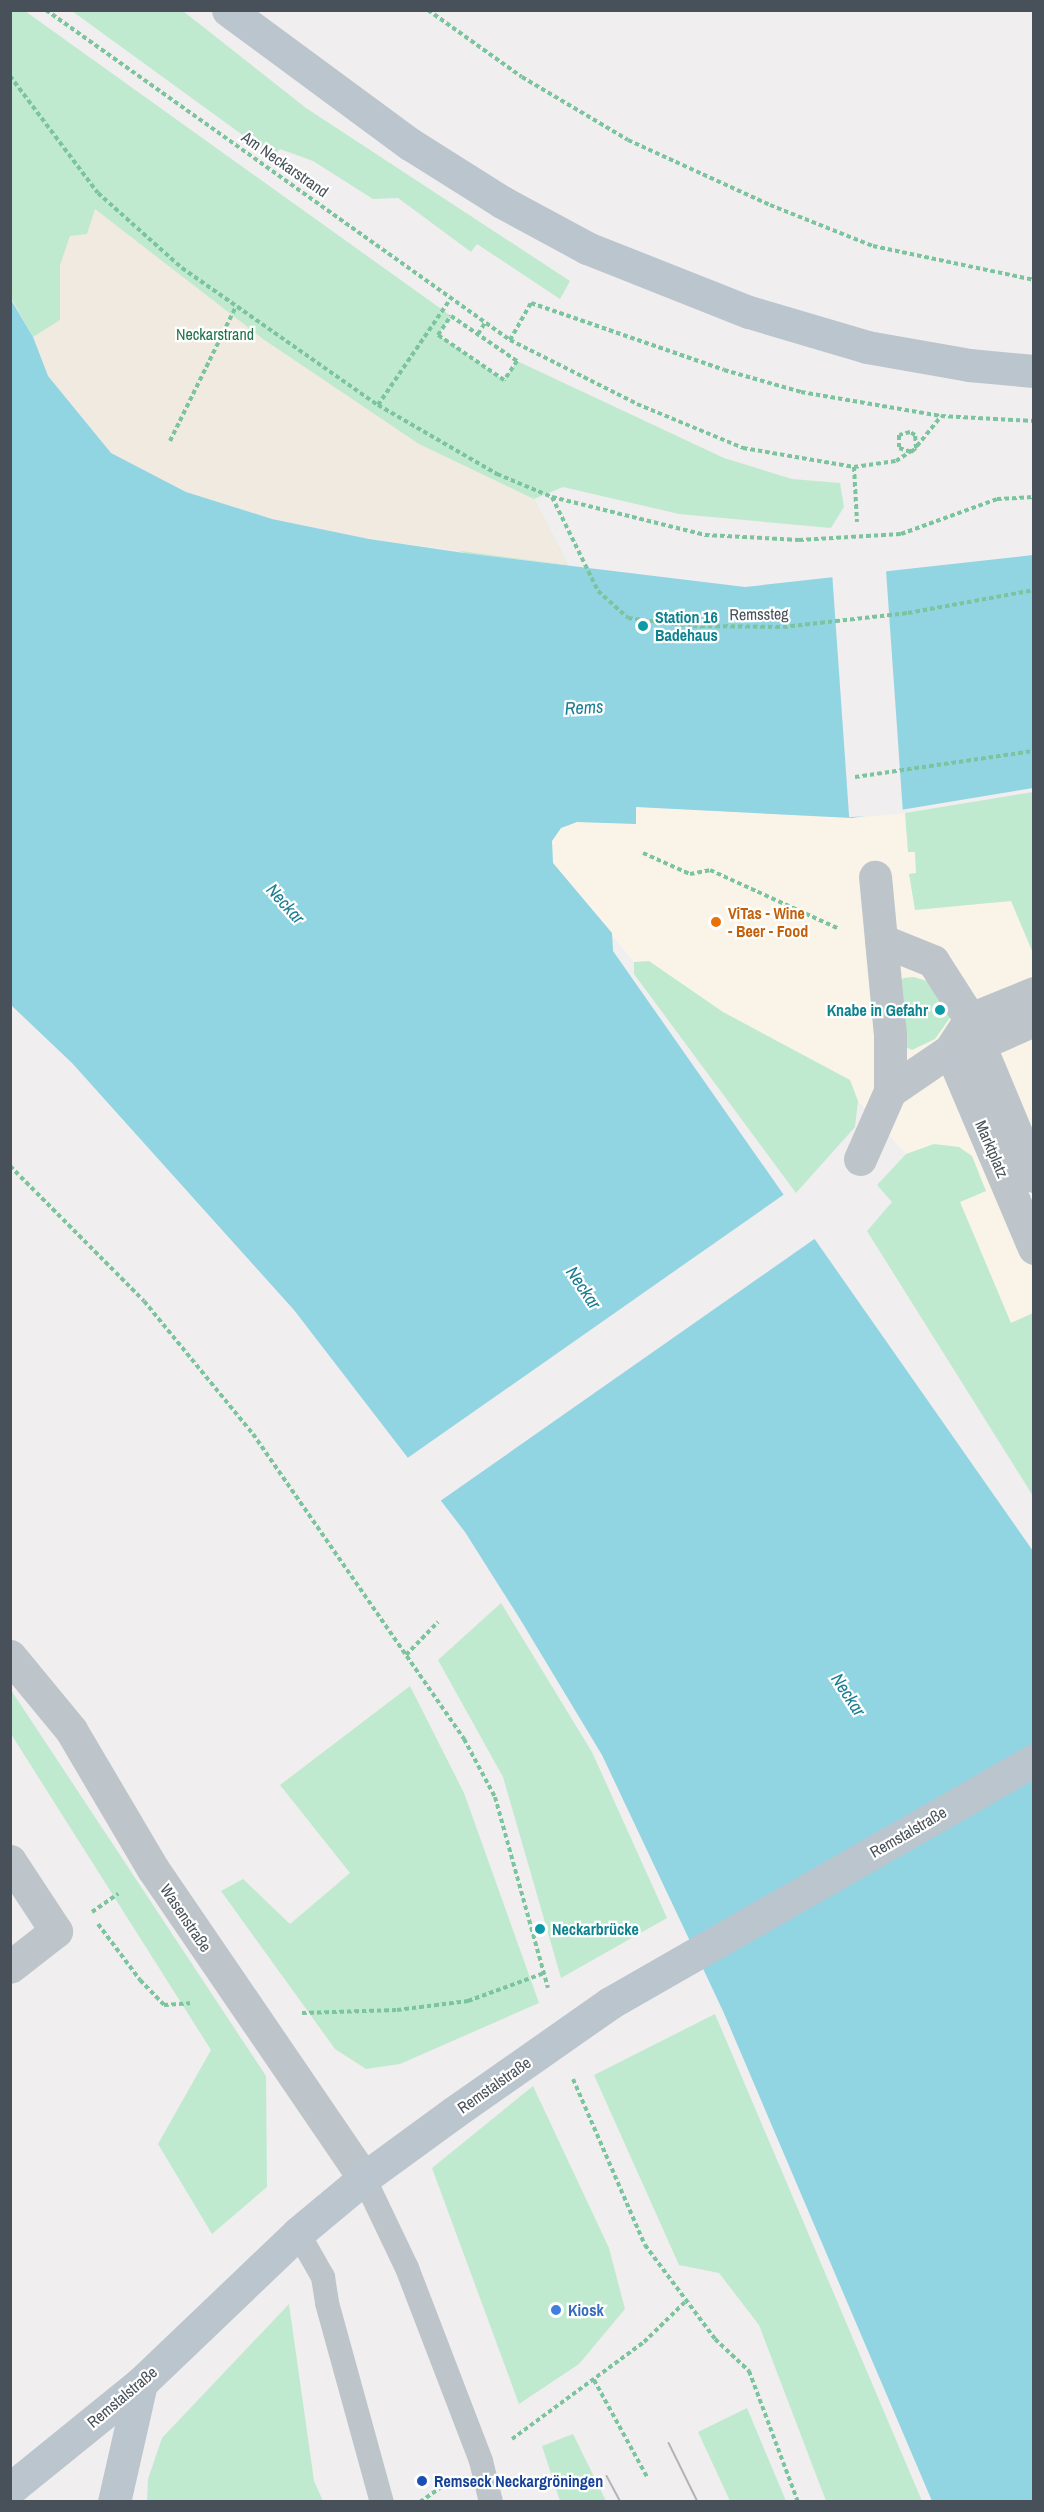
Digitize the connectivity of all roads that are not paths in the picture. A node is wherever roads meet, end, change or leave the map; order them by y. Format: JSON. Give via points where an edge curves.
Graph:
{"nodes":[{"id":1,"x":228,"y":10,"type":"edge"},
{"id":2,"x":1034,"y":371,"type":"edge"},
{"id":3,"x":875,"y":877,"type":"dead end"},
{"id":4,"x":881,"y":940,"type":"junction"},
{"id":5,"x":1034,"y":993,"type":"edge"},
{"id":6,"x":970,"y":1019,"type":"junction"},
{"id":7,"x":1034,"y":1020,"type":"edge"},
{"id":8,"x":950,"y":1050,"type":"junction"},
{"id":9,"x":890,"y":1091,"type":"junction"},
{"id":10,"x":860,"y":1159,"type":"dead end"},
{"id":11,"x":1034,"y":1176,"type":"edge"},
{"id":12,"x":1034,"y":1248,"type":"edge"},
{"id":13,"x":10,"y":1656,"type":"edge"},
{"id":14,"x":1034,"y":1760,"type":"edge"},
{"id":15,"x":10,"y":1861,"type":"edge"},
{"id":16,"x":10,"y":1967,"type":"edge"},
{"id":17,"x":364,"y":2178,"type":"junction"},
{"id":18,"x":298,"y":2234,"type":"junction"},
{"id":19,"x":141,"y":2383,"type":"junction"},
{"id":20,"x":10,"y":2488,"type":"edge"},
{"id":21,"x":114,"y":2502,"type":"edge"},
{"id":22,"x":382,"y":2502,"type":"edge"},
{"id":23,"x":491,"y":2502,"type":"edge"}],
"edges":[{"from":1,"to":2,"type":"main road","via":[[410,144],[502,202],[587,248],[749,312],[867,347]]},
{"from":3,"to":4,"type":"street"},
{"from":4,"to":6,"type":"street","via":[[933,962]]},
{"from":4,"to":9,"type":"street"},
{"from":5,"to":6,"type":"street"},
{"from":6,"to":8,"type":"street"},
{"from":7,"to":11,"type":"street","name":"Marktplatz","via":[[979,1044]]},
{"from":8,"to":9,"type":"street"},
{"from":8,"to":12,"type":"street","name":"Marktplatz"},
{"from":9,"to":10,"type":"street"},
{"from":13,"to":17,"type":"street","name":"Wasenstraße","via":[[71,1730],[153,1869]]},
{"from":14,"to":17,"type":"main road","name":"Remstalstraße","via":[[610,2003]]},
{"from":15,"to":16,"type":"street","via":[[56,1931]]},
{"from":17,"to":18,"type":"main road","name":"Remstalstraße"},
{"from":17,"to":23,"type":"lane","via":[[407,2268],[481,2461]]},
{"from":18,"to":19,"type":"main road","name":"Remstalstraße"},
{"from":18,"to":22,"type":"lane","via":[[323,2277]]},
{"from":19,"to":20,"type":"main road","name":"Remstalstraße"},
{"from":19,"to":21,"type":"main road"}]}
